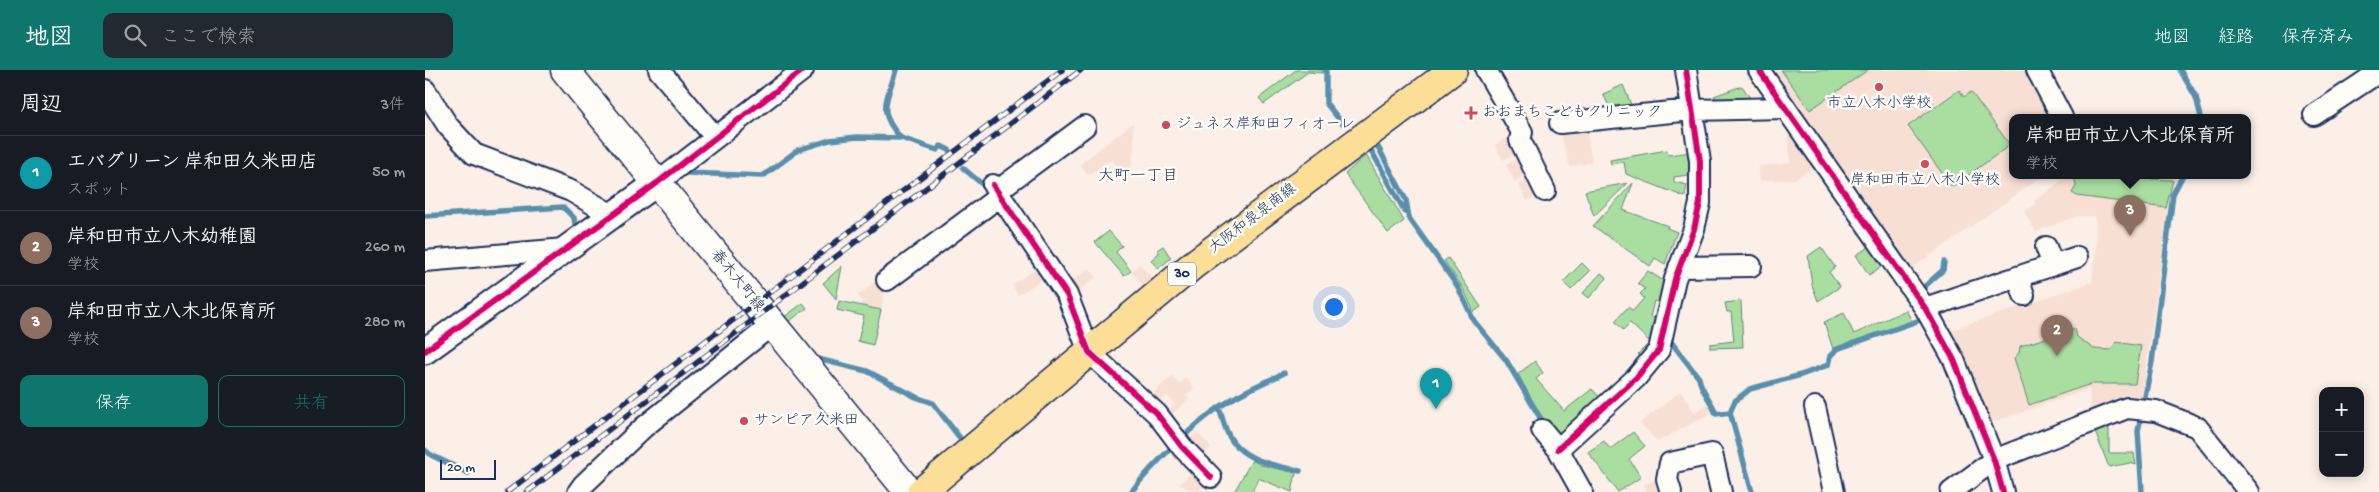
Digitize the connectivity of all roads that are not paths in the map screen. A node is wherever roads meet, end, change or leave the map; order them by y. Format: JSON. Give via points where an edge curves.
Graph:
{"nodes":[{"id":1,"x":565,"y":70,"type":"edge"},
{"id":2,"x":803,"y":70,"type":"edge"},
{"id":3,"x":1453,"y":70,"type":"edge"},
{"id":4,"x":1486,"y":70,"type":"edge"},
{"id":5,"x":1686,"y":70,"type":"edge"},
{"id":6,"x":1759,"y":70,"type":"edge"},
{"id":7,"x":2037,"y":70,"type":"edge"},
{"id":8,"x":661,"y":71,"type":"edge"},
{"id":9,"x":2379,"y":72,"type":"edge"},
{"id":10,"x":425,"y":90,"type":"edge"},
{"id":11,"x":1785,"y":108,"type":"junction"},
{"id":12,"x":1692,"y":110,"type":"junction"},
{"id":13,"x":2061,"y":114,"type":"edge"},
{"id":14,"x":2314,"y":115,"type":"dead end"},
{"id":15,"x":1560,"y":123,"type":"dead end"},
{"id":16,"x":1085,"y":126,"type":"dead end"},
{"id":17,"x":715,"y":137,"type":"junction"},
{"id":18,"x":657,"y":183,"type":"junction"},
{"id":19,"x":997,"y":191,"type":"junction"},
{"id":20,"x":1545,"y":191,"type":"dead end"},
{"id":21,"x":612,"y":215,"type":"junction"},
{"id":22,"x":565,"y":249,"type":"junction"},
{"id":23,"x":2077,"y":257,"type":"dead end"},
{"id":24,"x":425,"y":261,"type":"edge"},
{"id":25,"x":1751,"y":266,"type":"dead end"},
{"id":26,"x":1679,"y":267,"type":"junction"},
{"id":27,"x":887,"y":280,"type":"dead end"},
{"id":28,"x":1925,"y":308,"type":"junction"},
{"id":29,"x":773,"y":324,"type":"junction"},
{"id":30,"x":425,"y":351,"type":"edge"},
{"id":31,"x":1089,"y":352,"type":"junction"},
{"id":32,"x":1815,"y":407,"type":"dead end"},
{"id":33,"x":1543,"y":430,"type":"dead end"},
{"id":34,"x":1558,"y":449,"type":"junction"},
{"id":35,"x":1994,"y":460,"type":"junction"},
{"id":36,"x":1208,"y":467,"type":"dead end"},
{"id":37,"x":579,"y":492,"type":"edge"},
{"id":38,"x":909,"y":492,"type":"edge"},
{"id":39,"x":921,"y":492,"type":"edge"},
{"id":40,"x":1582,"y":492,"type":"edge"},
{"id":41,"x":1671,"y":492,"type":"edge"},
{"id":42,"x":1721,"y":492,"type":"edge"},
{"id":43,"x":1834,"y":492,"type":"edge"},
{"id":44,"x":1951,"y":492,"type":"edge"},
{"id":45,"x":2003,"y":492,"type":"edge"},
{"id":46,"x":2249,"y":492,"type":"edge"}],
"edges":[{"from":1,"to":18,"type":"main road","name":"春木大町線"},
{"from":2,"to":17,"type":"street"},
{"from":3,"to":31,"type":"main road","name":"大阪和泉泉南線","number":"30","via":[[1193,265]]},
{"from":4,"to":20,"type":"street","via":[[1522,132],[1519,140]]},
{"from":5,"to":12,"type":"street"},
{"from":6,"to":11,"type":"street"},
{"from":7,"to":13,"type":"street"},
{"from":8,"to":17,"type":"street"},
{"from":9,"to":14,"type":"street"},
{"from":10,"to":21,"type":"street","via":[[448,126],[474,154],[571,191]]},
{"from":11,"to":12,"type":"street"},
{"from":11,"to":28,"type":"street"},
{"from":12,"to":15,"type":"street"},
{"from":12,"to":26,"type":"street","via":[[1700,161],[1700,203]]},
{"from":16,"to":19,"type":"street"},
{"from":17,"to":18,"type":"street"},
{"from":18,"to":21,"type":"street"},
{"from":18,"to":29,"type":"main road","name":"春木大町線"},
{"from":19,"to":27,"type":"street","via":[[907,257]]},
{"from":19,"to":31,"type":"street","via":[[1067,295]]},
{"from":21,"to":22,"type":"street"},
{"from":22,"to":24,"type":"street"},
{"from":22,"to":30,"type":"street"},
{"from":23,"to":28,"type":"street","via":[[2050,256],[2021,286]]},
{"from":25,"to":26,"type":"street"},
{"from":26,"to":34,"type":"street","via":[[1659,350],[1636,378]]},
{"from":28,"to":35,"type":"street","via":[[1954,360]]},
{"from":29,"to":37,"type":"street","via":[[644,427]]},
{"from":29,"to":38,"type":"main road","name":"春木大町線"},
{"from":31,"to":36,"type":"street","via":[[1163,408],[1182,447]]},
{"from":31,"to":39,"type":"main road","name":"大阪和泉泉南線","number":"30"},
{"from":32,"to":43,"type":"street"},
{"from":33,"to":34,"type":"street"},
{"from":34,"to":40,"type":"street"},
{"from":35,"to":44,"type":"street"},
{"from":35,"to":45,"type":"street"},
{"from":35,"to":46,"type":"street","via":[[2127,408],[2145,409],[2197,427]]},
{"from":41,"to":42,"type":"street","via":[[1667,478],[1670,463],[1712,454]]}]}
